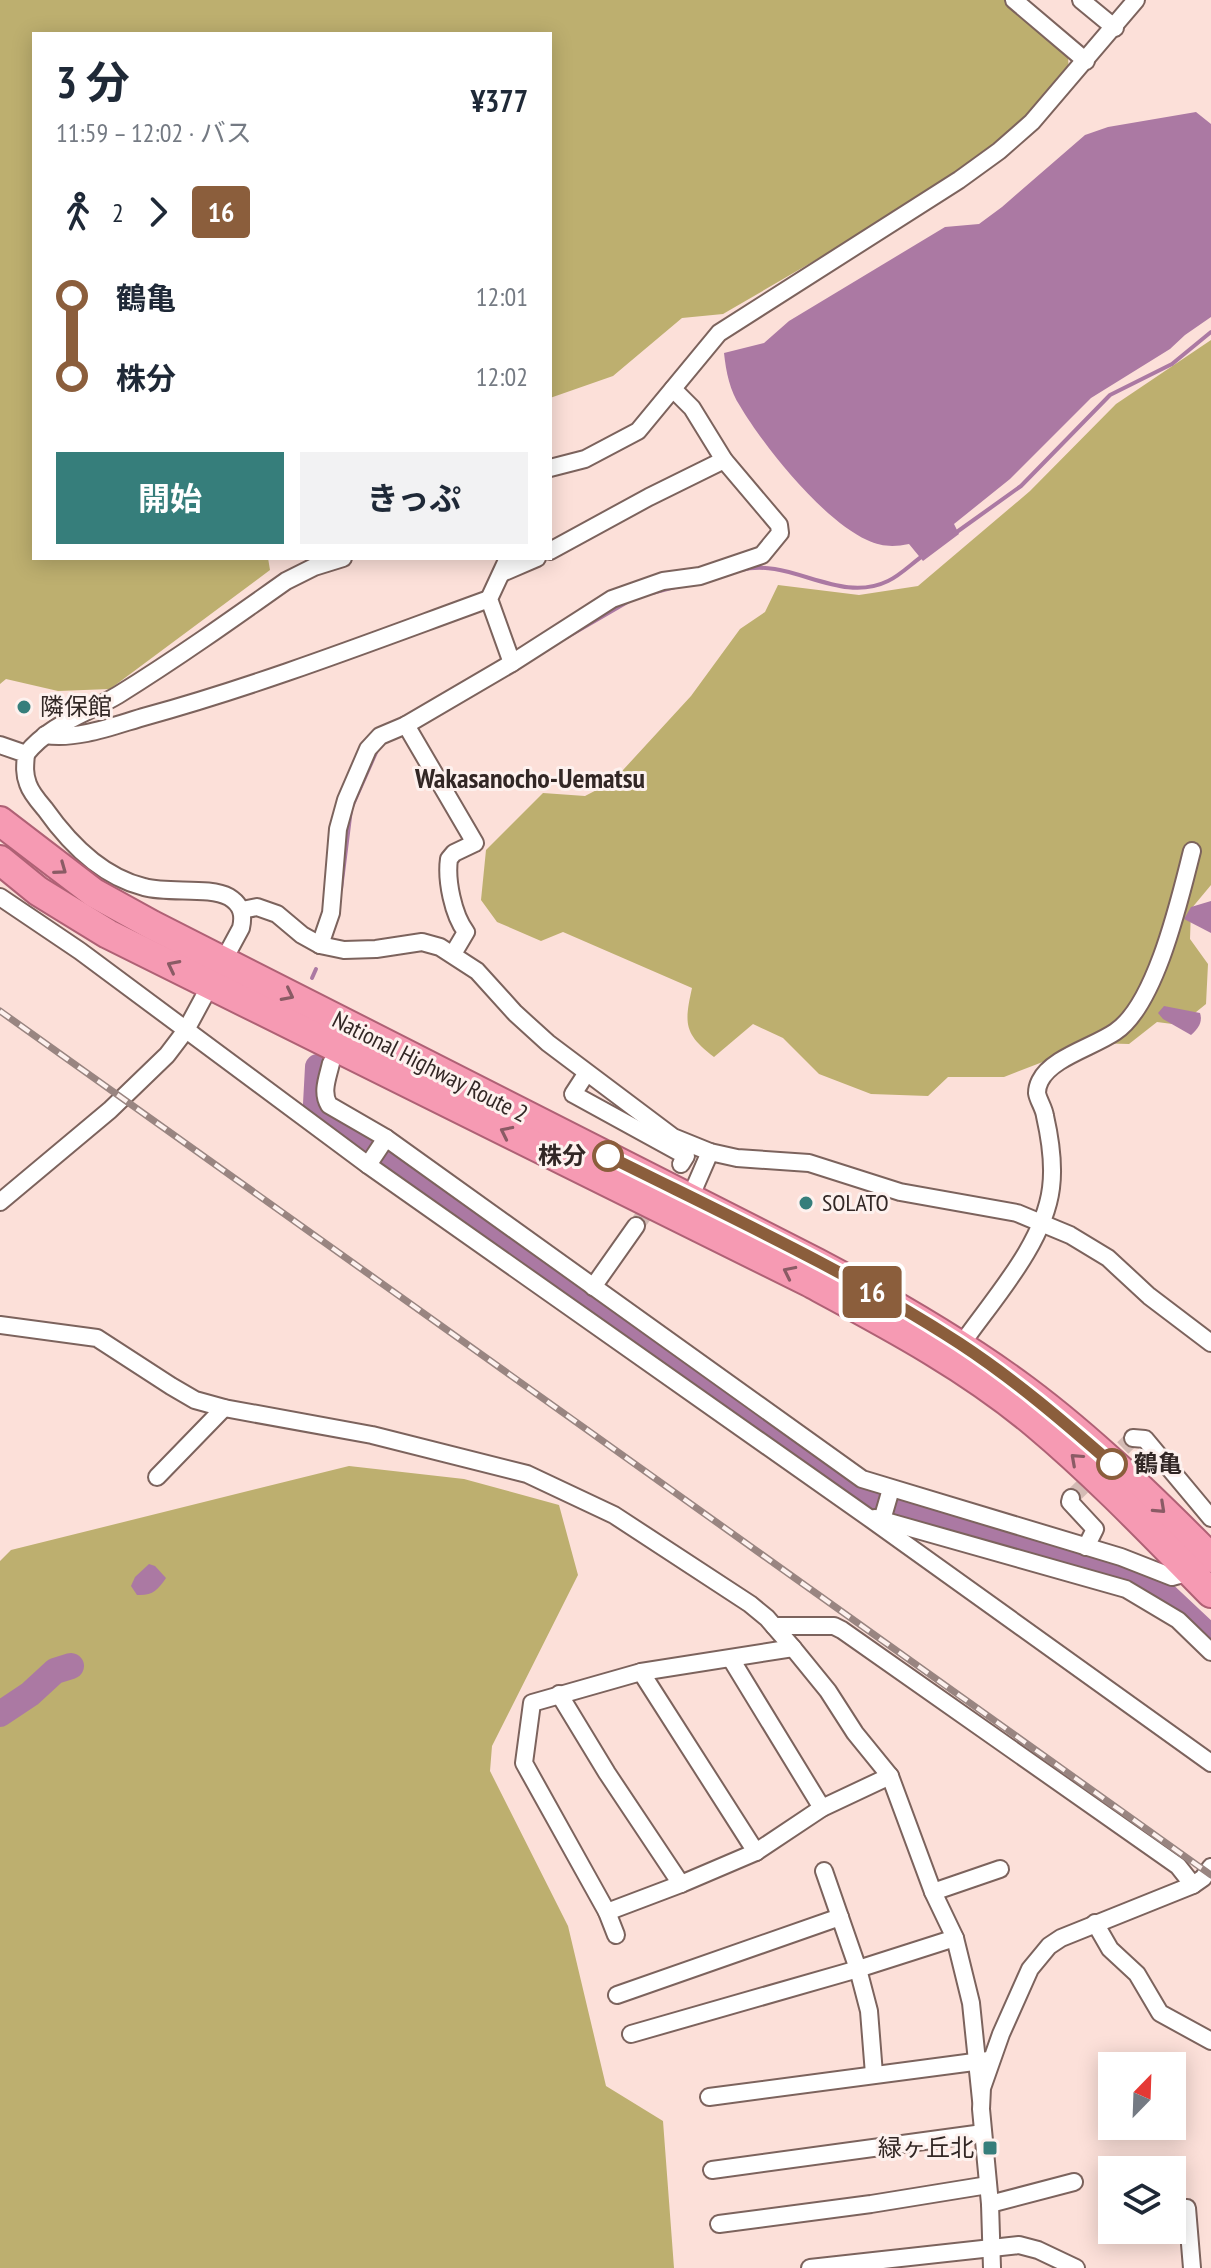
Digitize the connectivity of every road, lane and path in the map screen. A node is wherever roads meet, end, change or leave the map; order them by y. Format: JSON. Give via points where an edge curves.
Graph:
{"nodes":[{"id":1,"x":1014,"y":0,"type":"edge"},
{"id":2,"x":1081,"y":0,"type":"edge"},
{"id":3,"x":1136,"y":0,"type":"edge"},
{"id":4,"x":1115,"y":28,"type":"junction"},
{"id":5,"x":1086,"y":61,"type":"junction"},
{"id":6,"x":673,"y":389,"type":"junction"},
{"id":7,"x":724,"y":460,"type":"junction"},
{"id":8,"x":552,"y":467,"type":"edge"},
{"id":9,"x":552,"y":550,"type":"edge"},
{"id":10,"x":337,"y":560,"type":"edge"},
{"id":11,"x":528,"y":560,"type":"edge"},
{"id":12,"x":505,"y":565,"type":"edge"},
{"id":13,"x":489,"y":599,"type":"junction"},
{"id":14,"x":512,"y":663,"type":"junction"},
{"id":15,"x":409,"y":729,"type":"junction"},
{"id":16,"x":45,"y":735,"type":"junction"},
{"id":17,"x":0,"y":745,"type":"edge"},
{"id":18,"x":26,"y":754,"type":"junction"},
{"id":19,"x":0,"y":821,"type":"edge"},
{"id":20,"x":1192,"y":851,"type":"dead end"},
{"id":21,"x":3,"y":865,"type":"edge"},
{"id":22,"x":0,"y":897,"type":"edge"},
{"id":23,"x":242,"y":910,"type":"junction"},
{"id":24,"x":320,"y":945,"type":"junction"},
{"id":25,"x":453,"y":954,"type":"junction"},
{"id":26,"x":217,"y":974,"type":"junction"},
{"id":27,"x":186,"y":1030,"type":"junction"},
{"id":28,"x":331,"y":1063,"type":"dead end"},
{"id":29,"x":586,"y":1074,"type":"junction"},
{"id":30,"x":385,"y":1140,"type":"junction"},
{"id":31,"x":710,"y":1152,"type":"junction"},
{"id":32,"x":369,"y":1163,"type":"junction"},
{"id":33,"x":681,"y":1164,"type":"dead end"},
{"id":34,"x":690,"y":1198,"type":"junction"},
{"id":35,"x":0,"y":1202,"type":"edge"},
{"id":36,"x":1041,"y":1224,"type":"junction"},
{"id":37,"x":636,"y":1226,"type":"tunnel mouth"},
{"id":38,"x":593,"y":1287,"type":"junction"},
{"id":39,"x":0,"y":1325,"type":"edge"},
{"id":40,"x":1211,"y":1343,"type":"edge"},
{"id":41,"x":961,"y":1345,"type":"junction"},
{"id":42,"x":224,"y":1408,"type":"junction"},
{"id":43,"x":1133,"y":1438,"type":"dead end"},
{"id":44,"x":157,"y":1477,"type":"dead end"},
{"id":45,"x":891,"y":1489,"type":"junction"},
{"id":46,"x":1071,"y":1498,"type":"dead end"},
{"id":47,"x":874,"y":1518,"type":"junction"},
{"id":48,"x":1211,"y":1518,"type":"edge"},
{"id":49,"x":1086,"y":1547,"type":"junction"},
{"id":50,"x":1203,"y":1552,"type":"edge"},
{"id":51,"x":1211,"y":1593,"type":"edge"},
{"id":52,"x":774,"y":1626,"type":"junction"},
{"id":53,"x":793,"y":1648,"type":"junction"},
{"id":54,"x":1211,"y":1652,"type":"edge"},
{"id":55,"x":731,"y":1659,"type":"junction"},
{"id":56,"x":641,"y":1672,"type":"junction"},
{"id":57,"x":559,"y":1694,"type":"junction"},
{"id":58,"x":1211,"y":1763,"type":"edge"},
{"id":59,"x":890,"y":1776,"type":"junction"},
{"id":60,"x":822,"y":1808,"type":"junction"},
{"id":61,"x":756,"y":1852,"type":"junction"},
{"id":62,"x":1211,"y":1867,"type":"edge"},
{"id":63,"x":1000,"y":1869,"type":"dead end"},
{"id":64,"x":824,"y":1871,"type":"dead end"},
{"id":65,"x":681,"y":1884,"type":"junction"},
{"id":66,"x":1193,"y":1885,"type":"junction"},
{"id":67,"x":933,"y":1892,"type":"junction"},
{"id":68,"x":607,"y":1912,"type":"junction"},
{"id":69,"x":840,"y":1917,"type":"junction"},
{"id":70,"x":1095,"y":1923,"type":"junction"},
{"id":71,"x":616,"y":1935,"type":"dead end"},
{"id":72,"x":955,"y":1938,"type":"junction"},
{"id":73,"x":858,"y":1969,"type":"junction"},
{"id":74,"x":617,"y":1995,"type":"dead end"},
{"id":75,"x":631,"y":2034,"type":"dead end"},
{"id":76,"x":1211,"y":2041,"type":"edge"},
{"id":77,"x":984,"y":2061,"type":"junction"},
{"id":78,"x":874,"y":2074,"type":"junction"},
{"id":79,"x":709,"y":2097,"type":"dead end"},
{"id":80,"x":983,"y":2133,"type":"junction"},
{"id":81,"x":712,"y":2170,"type":"dead end"},
{"id":82,"x":1074,"y":2182,"type":"dead end"},
{"id":83,"x":988,"y":2185,"type":"junction"},
{"id":84,"x":990,"y":2204,"type":"junction"},
{"id":85,"x":1187,"y":2208,"type":"dead end"},
{"id":86,"x":719,"y":2224,"type":"dead end"},
{"id":87,"x":993,"y":2246,"type":"junction"},
{"id":88,"x":937,"y":2260,"type":"edge"},
{"id":89,"x":856,"y":2265,"type":"edge"},
{"id":90,"x":810,"y":2268,"type":"edge"},
{"id":91,"x":992,"y":2268,"type":"edge"},
{"id":92,"x":1076,"y":2268,"type":"edge"},
{"id":93,"x":1192,"y":2268,"type":"edge"}],
"edges":[{"from":1,"to":5,"type":"street"},
{"from":2,"to":4,"type":"street"},
{"from":3,"to":4,"type":"street"},
{"from":4,"to":5,"type":"street"},
{"from":5,"to":6,"type":"street","via":[[999,151],[719,333]]},
{"from":6,"to":7,"type":"street","via":[[692,408]]},
{"from":6,"to":8,"type":"street","via":[[638,431],[585,459]]},
{"from":7,"to":9,"type":"street"},
{"from":7,"to":14,"type":"street","via":[[779,525],[780,533],[762,555],[612,599]]},
{"from":10,"to":16,"type":"street","via":[[286,581],[115,696]]},
{"from":11,"to":12,"type":"street"},
{"from":12,"to":13,"type":"street"},
{"from":13,"to":14,"type":"street"},
{"from":13,"to":16,"type":"street","via":[[223,695],[84,734]]},
{"from":14,"to":15,"type":"street"},
{"from":15,"to":24,"type":"street","via":[[380,736],[368,749],[346,800],[338,829],[331,913]]},
{"from":15,"to":25,"type":"street","via":[[475,843],[449,859],[452,893],[466,932]]},
{"from":16,"to":18,"type":"street"},
{"from":17,"to":18,"type":"street"},
{"from":18,"to":23,"type":"street","via":[[29,788],[68,841],[115,875],[157,890],[223,894]]},
{"from":19,"to":26,"type":"highway","name":"National Highway Route 2","one_way":true,"via":[[94,893]]},
{"from":20,"to":36,"type":"street","via":[[1155,974],[1137,1010],[1116,1032],[1047,1069],[1038,1085],[1052,1187]]},
{"from":26,"to":21,"type":"highway","name":"National Highway Route 2","one_way":true,"via":[[96,927]]},
{"from":22,"to":27,"type":"street"},
{"from":23,"to":24,"type":"street","via":[[257,907],[277,914]]},
{"from":23,"to":26,"type":"street","via":[[241,928]]},
{"from":24,"to":25,"type":"street","via":[[344,950],[422,942]]},
{"from":25,"to":29,"type":"street"},
{"from":26,"to":27,"type":"street"},
{"from":26,"to":34,"type":"highway","name":"National Highway Route 2","one_way":true},
{"from":50,"to":26,"type":"highway","name":"National Highway Route 2","one_way":true,"via":[[1095,1476],[1035,1423],[949,1361],[880,1320]]},
{"from":27,"to":32,"type":"street"},
{"from":27,"to":35,"type":"street","via":[[110,1110]]},
{"from":28,"to":30,"type":"street","via":[[325,1086],[329,1105]]},
{"from":29,"to":31,"type":"street","via":[[673,1137]]},
{"from":29,"to":33,"type":"street","via":[[573,1094],[686,1156]]},
{"from":30,"to":32,"type":"street"},
{"from":30,"to":38,"type":"street"},
{"from":31,"to":34,"type":"street"},
{"from":31,"to":36,"type":"street","via":[[809,1163],[883,1188],[1017,1213]]},
{"from":32,"to":47,"type":"street"},
{"from":34,"to":41,"type":"highway","name":"National Highway Route 2","via":[[876,1294]]},
{"from":36,"to":40,"type":"street","via":[[1108,1258]]},
{"from":36,"to":41,"type":"street","via":[[1032,1245]]},
{"from":37,"to":38,"type":"street"},
{"from":38,"to":45,"type":"street","via":[[862,1479]]},
{"from":39,"to":42,"type":"street","via":[[97,1338],[183,1393]]},
{"from":41,"to":50,"type":"highway","name":"National Highway Route 2","one_way":true,"via":[[1074,1430]]},
{"from":42,"to":44,"type":"street"},
{"from":42,"to":52,"type":"street","via":[[372,1435],[527,1474],[614,1515]]},
{"from":43,"to":48,"type":"street","via":[[1145,1439]]},
{"from":45,"to":47,"type":"street"},
{"from":45,"to":49,"type":"street"},
{"from":46,"to":49,"type":"street","via":[[1095,1529]]},
{"from":47,"to":54,"type":"street","via":[[1126,1589],[1178,1620]]},
{"from":47,"to":58,"type":"street"},
{"from":49,"to":50,"type":"street","via":[[1172,1577]]},
{"from":50,"to":51,"type":"highway","name":"National Highway Route 2"},
{"from":52,"to":53,"type":"street"},
{"from":52,"to":66,"type":"street","via":[[842,1630],[1178,1866]]},
{"from":53,"to":55,"type":"street"},
{"from":53,"to":59,"type":"street"},
{"from":55,"to":56,"type":"street"},
{"from":55,"to":60,"type":"street"},
{"from":56,"to":57,"type":"street"},
{"from":56,"to":61,"type":"street"},
{"from":57,"to":65,"type":"street"},
{"from":57,"to":68,"type":"street","via":[[532,1703],[524,1763]]},
{"from":59,"to":60,"type":"street"},
{"from":59,"to":67,"type":"street"},
{"from":60,"to":61,"type":"street"},
{"from":61,"to":65,"type":"street"},
{"from":62,"to":66,"type":"street"},
{"from":63,"to":67,"type":"street"},
{"from":64,"to":69,"type":"street"},
{"from":65,"to":68,"type":"street"},
{"from":66,"to":70,"type":"street"},
{"from":67,"to":72,"type":"street"},
{"from":68,"to":71,"type":"street"},
{"from":69,"to":73,"type":"street"},
{"from":69,"to":74,"type":"street"},
{"from":70,"to":76,"type":"street","via":[[1110,1949],[1137,1974],[1160,2013]]},
{"from":70,"to":77,"type":"street","via":[[1061,1938],[1039,1957]]},
{"from":72,"to":73,"type":"street"},
{"from":72,"to":77,"type":"street"},
{"from":73,"to":75,"type":"street"},
{"from":73,"to":78,"type":"street","via":[[869,2011]]},
{"from":77,"to":78,"type":"street"},
{"from":77,"to":80,"type":"street"},
{"from":78,"to":79,"type":"street"},
{"from":80,"to":81,"type":"street"},
{"from":80,"to":83,"type":"street"},
{"from":82,"to":84,"type":"street"},
{"from":83,"to":84,"type":"street"},
{"from":83,"to":86,"type":"street"},
{"from":84,"to":87,"type":"street"},
{"from":85,"to":93,"type":"street"},
{"from":87,"to":88,"type":"street"},
{"from":87,"to":91,"type":"street"},
{"from":87,"to":92,"type":"street","via":[[1038,2250]]},
{"from":88,"to":89,"type":"street"},
{"from":89,"to":90,"type":"street"}]}
